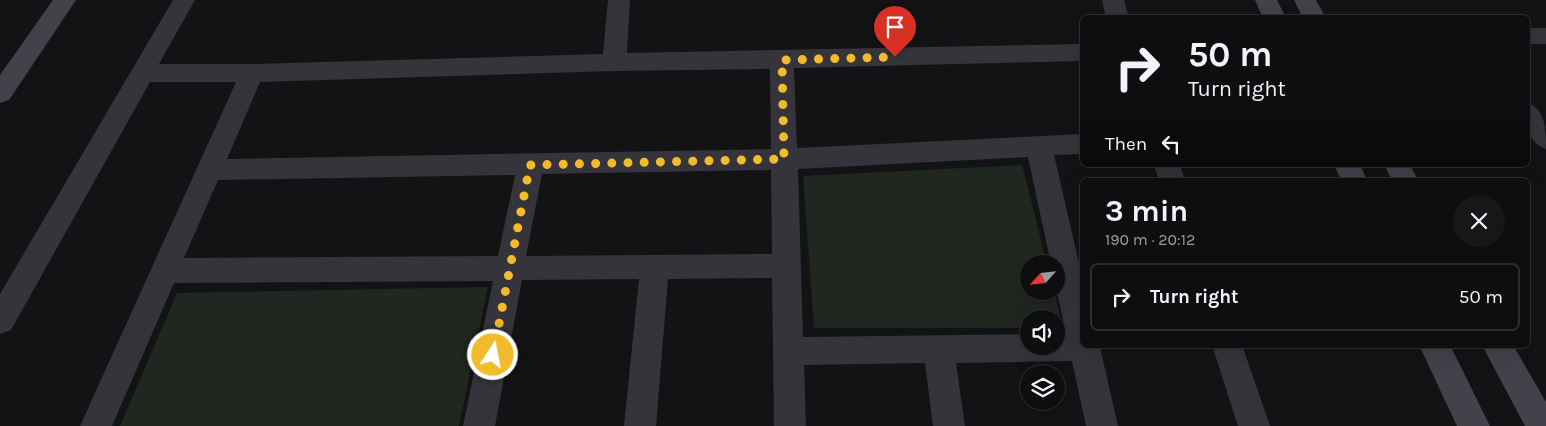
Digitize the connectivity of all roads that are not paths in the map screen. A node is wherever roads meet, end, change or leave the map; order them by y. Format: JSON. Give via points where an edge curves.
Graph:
{"nodes":[{"id":1,"x":65,"y":0,"type":"edge"},
{"id":2,"x":184,"y":0,"type":"edge"},
{"id":3,"x":619,"y":0,"type":"edge"},
{"id":4,"x":1112,"y":0,"type":"edge"},
{"id":5,"x":1266,"y":0,"type":"edge"},
{"id":6,"x":1304,"y":0,"type":"edge"},
{"id":7,"x":1117,"y":15,"type":"edge"},
{"id":8,"x":1274,"y":15,"type":"edge"},
{"id":9,"x":1313,"y":15,"type":"edge"},
{"id":10,"x":1530,"y":36,"type":"edge"},
{"id":11,"x":1546,"y":36,"type":"edge"},
{"id":12,"x":1080,"y":52,"type":"edge"},
{"id":13,"x":782,"y":60,"type":"junction"},
{"id":14,"x":614,"y":62,"type":"junction"},
{"id":15,"x":142,"y":73,"type":"junction"},
{"id":16,"x":252,"y":73,"type":"junction"},
{"id":17,"x":4,"y":83,"type":"edge"},
{"id":18,"x":1080,"y":144,"type":"edge"},
{"id":19,"x":1039,"y":146,"type":"junction"},
{"id":20,"x":784,"y":159,"type":"junction"},
{"id":21,"x":530,"y":165,"type":"junction"},
{"id":22,"x":209,"y":170,"type":"junction"},
{"id":23,"x":655,"y":266,"type":"junction"},
{"id":24,"x":786,"y":266,"type":"junction"},
{"id":25,"x":510,"y":267,"type":"junction"},
{"id":26,"x":164,"y":271,"type":"junction"},
{"id":27,"x":0,"y":321,"type":"edge"},
{"id":28,"x":1080,"y":325,"type":"edge"},
{"id":29,"x":1080,"y":343,"type":"edge"},
{"id":30,"x":1085,"y":348,"type":"edge"},
{"id":31,"x":1228,"y":348,"type":"edge"},
{"id":32,"x":1435,"y":348,"type":"edge"},
{"id":33,"x":1499,"y":348,"type":"edge"},
{"id":34,"x":939,"y":350,"type":"junction"},
{"id":35,"x":788,"y":351,"type":"junction"},
{"id":36,"x":1542,"y":423,"type":"edge"},
{"id":37,"x":96,"y":426,"type":"edge"},
{"id":38,"x":479,"y":426,"type":"edge"},
{"id":39,"x":640,"y":426,"type":"edge"},
{"id":40,"x":790,"y":426,"type":"edge"},
{"id":41,"x":949,"y":426,"type":"edge"},
{"id":42,"x":1102,"y":426,"type":"edge"},
{"id":43,"x":1254,"y":426,"type":"edge"},
{"id":44,"x":1474,"y":426,"type":"edge"}],
"edges":[{"from":1,"to":17,"type":"main road"},
{"from":2,"to":15,"type":"street"},
{"from":3,"to":14,"type":"street"},
{"from":4,"to":7,"type":"street"},
{"from":5,"to":8,"type":"main road"},
{"from":6,"to":9,"type":"main road"},
{"from":10,"to":11,"type":"street"},
{"from":12,"to":13,"type":"street"},
{"from":13,"to":14,"type":"street"},
{"from":13,"to":20,"type":"street"},
{"from":14,"to":16,"type":"street"},
{"from":15,"to":16,"type":"street"},
{"from":15,"to":27,"type":"street"},
{"from":16,"to":22,"type":"street"},
{"from":18,"to":19,"type":"street"},
{"from":19,"to":20,"type":"street"},
{"from":19,"to":28,"type":"street"},
{"from":20,"to":21,"type":"street"},
{"from":20,"to":24,"type":"street"},
{"from":21,"to":22,"type":"street"},
{"from":21,"to":25,"type":"street"},
{"from":22,"to":26,"type":"street"},
{"from":23,"to":24,"type":"street"},
{"from":23,"to":25,"type":"street"},
{"from":23,"to":39,"type":"street"},
{"from":24,"to":35,"type":"street"},
{"from":25,"to":26,"type":"street"},
{"from":25,"to":38,"type":"street"},
{"from":26,"to":37,"type":"street"},
{"from":29,"to":34,"type":"street"},
{"from":30,"to":42,"type":"street"},
{"from":31,"to":43,"type":"street"},
{"from":32,"to":44,"type":"main road"},
{"from":33,"to":36,"type":"main road"},
{"from":34,"to":35,"type":"street"},
{"from":34,"to":41,"type":"street"},
{"from":35,"to":40,"type":"street"}]}
